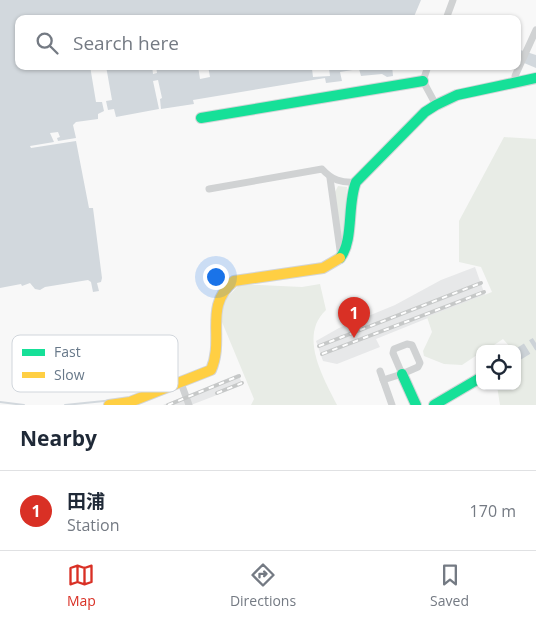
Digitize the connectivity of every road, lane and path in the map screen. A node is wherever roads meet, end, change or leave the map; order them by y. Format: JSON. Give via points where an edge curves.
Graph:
{"nodes":[{"id":1,"x":453,"y":0,"type":"edge"},
{"id":2,"x":447,"y":15,"type":"edge"},
{"id":3,"x":536,"y":30,"type":"edge"},
{"id":4,"x":521,"y":64,"type":"edge"},
{"id":5,"x":427,"y":70,"type":"edge"},
{"id":6,"x":519,"y":70,"type":"edge"},
{"id":7,"x":536,"y":78,"type":"edge"},
{"id":8,"x":423,"y":81,"type":"junction"},
{"id":9,"x":516,"y":84,"type":"junction"},
{"id":10,"x":436,"y":105,"type":"junction"},
{"id":11,"x":201,"y":118,"type":"dead end"},
{"id":12,"x":330,"y":178,"type":"junction"},
{"id":13,"x":356,"y":182,"type":"junction"},
{"id":14,"x":209,"y":189,"type":"dead end"},
{"id":15,"x":341,"y":257,"type":"junction"},
{"id":16,"x":380,"y":371,"type":"dead end"},
{"id":17,"x":402,"y":374,"type":"junction"},
{"id":18,"x":383,"y":380,"type":"junction"},
{"id":19,"x":476,"y":380,"type":"edge"},
{"id":20,"x":181,"y":383,"type":"junction"},
{"id":21,"x":178,"y":384,"type":"edge"},
{"id":22,"x":157,"y":392,"type":"edge"},
{"id":23,"x":109,"y":405,"type":"edge"},
{"id":24,"x":189,"y":405,"type":"edge"},
{"id":25,"x":392,"y":405,"type":"edge"},
{"id":26,"x":416,"y":405,"type":"edge"},
{"id":27,"x":434,"y":405,"type":"edge"}],
"edges":[{"from":1,"to":2,"type":"street"},
{"from":3,"to":4,"type":"street"},
{"from":5,"to":8,"type":"street"},
{"from":6,"to":9,"type":"street"},
{"from":7,"to":9,"type":"main road"},
{"from":8,"to":10,"type":"street"},
{"from":8,"to":11,"type":"main road"},
{"from":9,"to":10,"type":"main road","via":[[457,95]]},
{"from":10,"to":13,"type":"main road","via":[[424,112]]},
{"from":12,"to":13,"type":"street"},
{"from":12,"to":14,"type":"street","via":[[322,169]]},
{"from":12,"to":15,"type":"street"},
{"from":13,"to":15,"type":"main road","via":[[351,195],[347,246]]},
{"from":15,"to":20,"type":"main road","via":[[323,268],[234,281],[227,285],[216,306],[214,366]]},
{"from":16,"to":18,"type":"street"},
{"from":17,"to":17,"type":"street","via":[[393,353],[394,349],[407,344],[412,346],[420,363]]},
{"from":17,"to":18,"type":"street"},
{"from":17,"to":26,"type":"main road"},
{"from":18,"to":25,"type":"street"},
{"from":19,"to":27,"type":"main road"},
{"from":20,"to":21,"type":"main road"},
{"from":20,"to":24,"type":"street"},
{"from":22,"to":23,"type":"main road","via":[[130,402]]}]}
